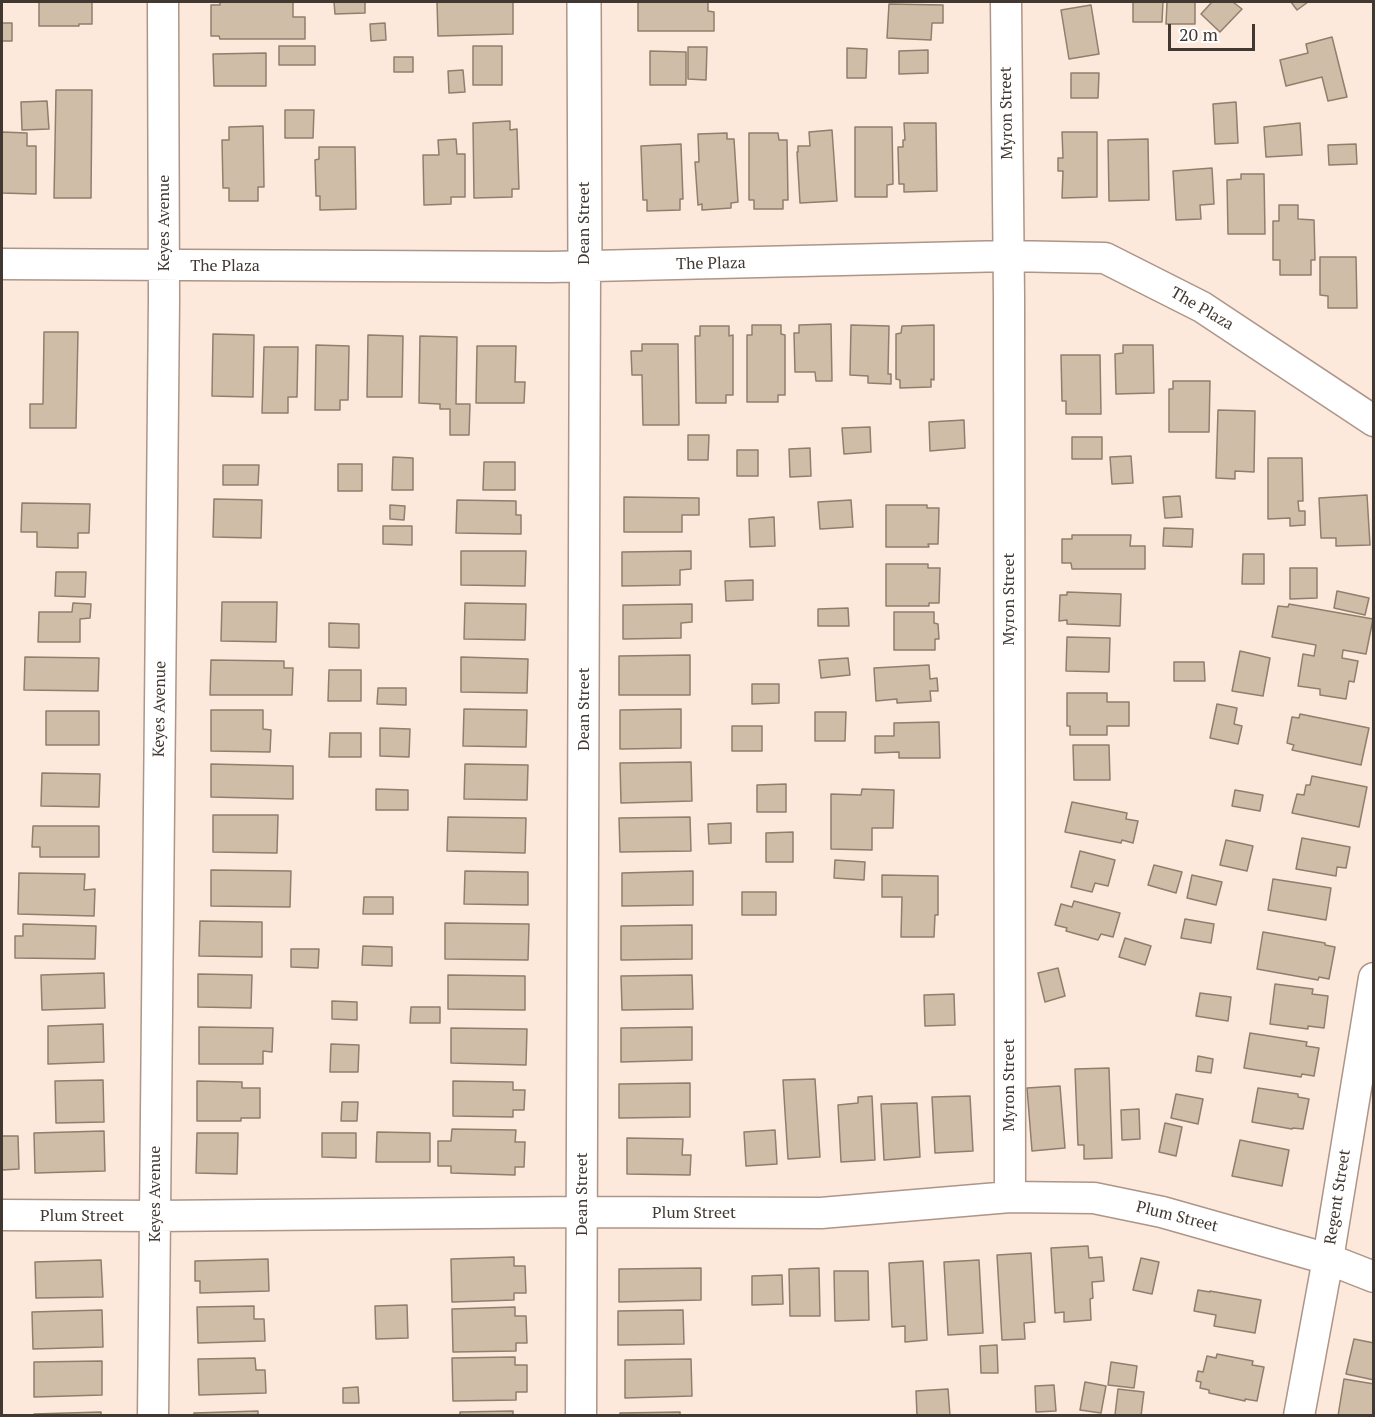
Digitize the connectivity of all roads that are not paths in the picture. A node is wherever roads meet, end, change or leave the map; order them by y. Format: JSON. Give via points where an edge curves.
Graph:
{"nodes":[{"id":1,"x":163,"y":2,"type":"edge"},
{"id":2,"x":584,"y":2,"type":"edge"},
{"id":3,"x":1006,"y":2,"type":"edge"},
{"id":4,"x":1008,"y":256,"type":"junction"},
{"id":5,"x":2,"y":264,"type":"edge"},
{"id":6,"x":164,"y":266,"type":"junction"},
{"id":7,"x":585,"y":267,"type":"junction"},
{"id":8,"x":1374,"y":421,"type":"edge"},
{"id":9,"x":1374,"y":978,"type":"edge"},
{"id":10,"x":1010,"y":1197,"type":"junction"},
{"id":11,"x":582,"y":1212,"type":"junction"},
{"id":12,"x":2,"y":1215,"type":"edge"},
{"id":13,"x":154,"y":1216,"type":"junction"},
{"id":14,"x":1328,"y":1259,"type":"junction"},
{"id":15,"x":1374,"y":1277,"type":"edge"},
{"id":16,"x":153,"y":1416,"type":"edge"},
{"id":17,"x":581,"y":1416,"type":"edge"},
{"id":18,"x":1299,"y":1416,"type":"edge"}],
"edges":[{"from":1,"to":6,"type":"street","name":"Keyes Avenue"},
{"from":2,"to":7,"type":"street","name":"Dean Street"},
{"from":3,"to":4,"type":"street","name":"Myron Street"},
{"from":4,"to":7,"type":"street","name":"The Plaza"},
{"from":4,"to":8,"type":"street","name":"The Plaza","via":[[1105,258],[1202,306]]},
{"from":4,"to":10,"type":"street","name":"Myron Street"},
{"from":5,"to":6,"type":"street","name":"The Plaza"},
{"from":6,"to":7,"type":"street","name":"The Plaza"},
{"from":6,"to":13,"type":"street","name":"Keyes Avenue"},
{"from":7,"to":11,"type":"street","name":"Dean Street"},
{"from":9,"to":14,"type":"street","name":"Regent Street"},
{"from":10,"to":11,"type":"street","name":"Plum Street","via":[[821,1213]]},
{"from":10,"to":14,"type":"street","name":"Plum Street","via":[[1094,1198],[1162,1212]]},
{"from":11,"to":13,"type":"street","name":"Plum Street"},
{"from":11,"to":17,"type":"street","name":"Dean Street"},
{"from":12,"to":13,"type":"street","name":"Plum Street"},
{"from":13,"to":16,"type":"street","name":"Keyes Avenue"},
{"from":14,"to":15,"type":"street","name":"Plum Street"},
{"from":14,"to":18,"type":"street","name":"Regent Street"}]}
